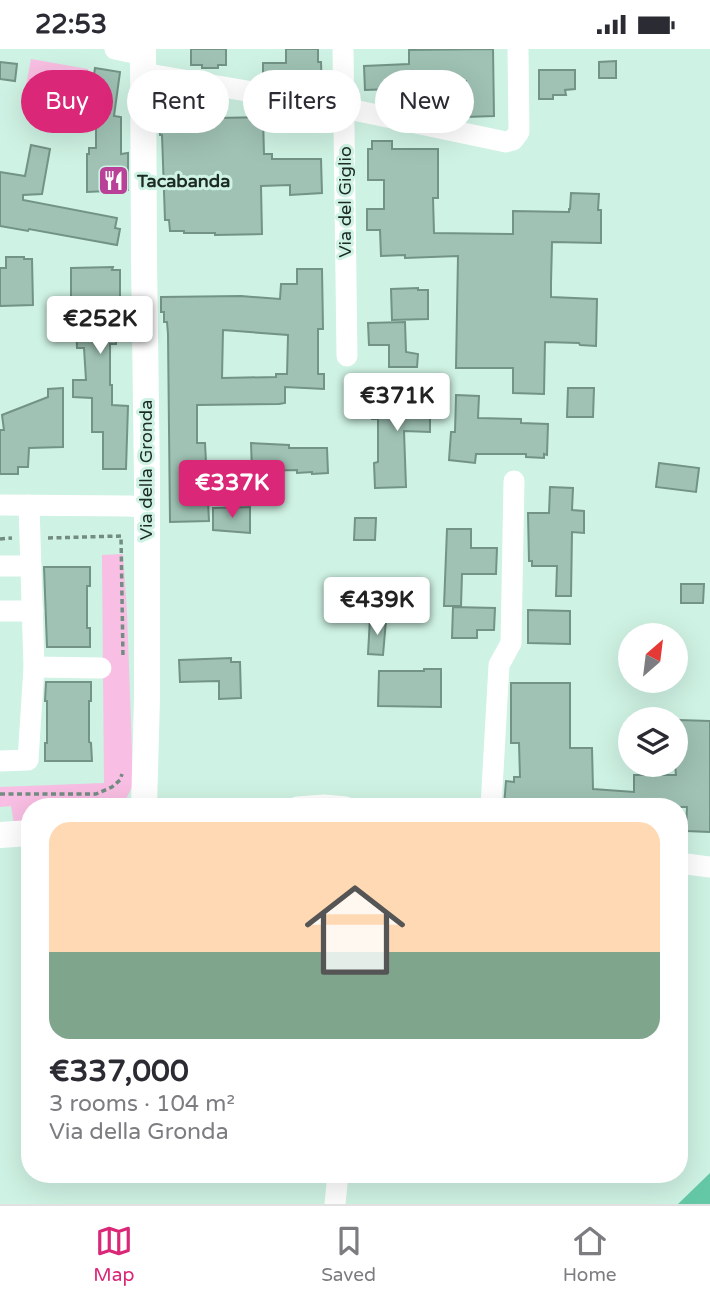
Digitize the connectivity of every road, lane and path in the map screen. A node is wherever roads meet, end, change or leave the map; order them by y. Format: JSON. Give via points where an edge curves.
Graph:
{"nodes":[{"id":1,"x":115,"y":49,"type":"edge"},
{"id":2,"x":343,"y":49,"type":"edge"},
{"id":3,"x":518,"y":49,"type":"edge"},
{"id":4,"x":143,"y":59,"type":"edge"},
{"id":5,"x":343,"y":70,"type":"edge"},
{"id":6,"x":243,"y":83,"type":"edge"},
{"id":7,"x":361,"y":112,"type":"edge"},
{"id":8,"x":344,"y":133,"type":"edge"},
{"id":9,"x":346,"y":356,"type":"dead end"},
{"id":10,"x":514,"y":481,"type":"dead end"},
{"id":11,"x":0,"y":505,"type":"edge"},
{"id":12,"x":29,"y":505,"type":"junction"},
{"id":13,"x":146,"y":508,"type":"junction"},
{"id":14,"x":30,"y":538,"type":"junction"},
{"id":15,"x":0,"y":539,"type":"edge"},
{"id":16,"x":0,"y":566,"type":"edge"},
{"id":17,"x":31,"y":566,"type":"junction"},
{"id":18,"x":0,"y":611,"type":"edge"},
{"id":19,"x":33,"y":611,"type":"junction"},
{"id":20,"x":123,"y":660,"type":"dead end"},
{"id":21,"x":34,"y":667,"type":"junction"},
{"id":22,"x":102,"y":668,"type":"dead end"},
{"id":23,"x":0,"y":761,"type":"edge"},
{"id":24,"x":123,"y":769,"type":"dead end"},
{"id":25,"x":0,"y":794,"type":"edge"},
{"id":26,"x":144,"y":798,"type":"edge"},
{"id":27,"x":492,"y":798,"type":"edge"},
{"id":28,"x":21,"y":833,"type":"edge"},
{"id":29,"x":0,"y":835,"type":"edge"},
{"id":30,"x":688,"y":864,"type":"edge"},
{"id":31,"x":710,"y":867,"type":"edge"},
{"id":32,"x":337,"y":1183,"type":"edge"},
{"id":33,"x":335,"y":1204,"type":"edge"}],
"edges":[{"from":1,"to":4,"type":"street"},
{"from":2,"to":5,"type":"street","name":"Via del Giglio"},
{"from":3,"to":7,"type":"street","via":[[519,132],[513,140],[500,142]]},
{"from":4,"to":6,"type":"street"},
{"from":4,"to":13,"type":"street","name":"Via della Gronda"},
{"from":8,"to":9,"type":"street","name":"Via del Giglio"},
{"from":10,"to":27,"type":"street","via":[[510,643],[499,665]]},
{"from":11,"to":12,"type":"street"},
{"from":12,"to":13,"type":"street"},
{"from":12,"to":14,"type":"street"},
{"from":13,"to":26,"type":"street","name":"Via della Gronda"},
{"from":14,"to":15,"type":"path"},
{"from":14,"to":17,"type":"street"},
{"from":14,"to":20,"type":"path","via":[[121,536]]},
{"from":16,"to":17,"type":"street"},
{"from":17,"to":19,"type":"street"},
{"from":18,"to":19,"type":"street"},
{"from":19,"to":21,"type":"street"},
{"from":21,"to":22,"type":"street"},
{"from":21,"to":23,"type":"street","via":[[28,760]]},
{"from":24,"to":25,"type":"path","via":[[120,780],[96,794]]},
{"from":28,"to":29,"type":"street"},
{"from":30,"to":31,"type":"street"},
{"from":32,"to":33,"type":"street"}]}
